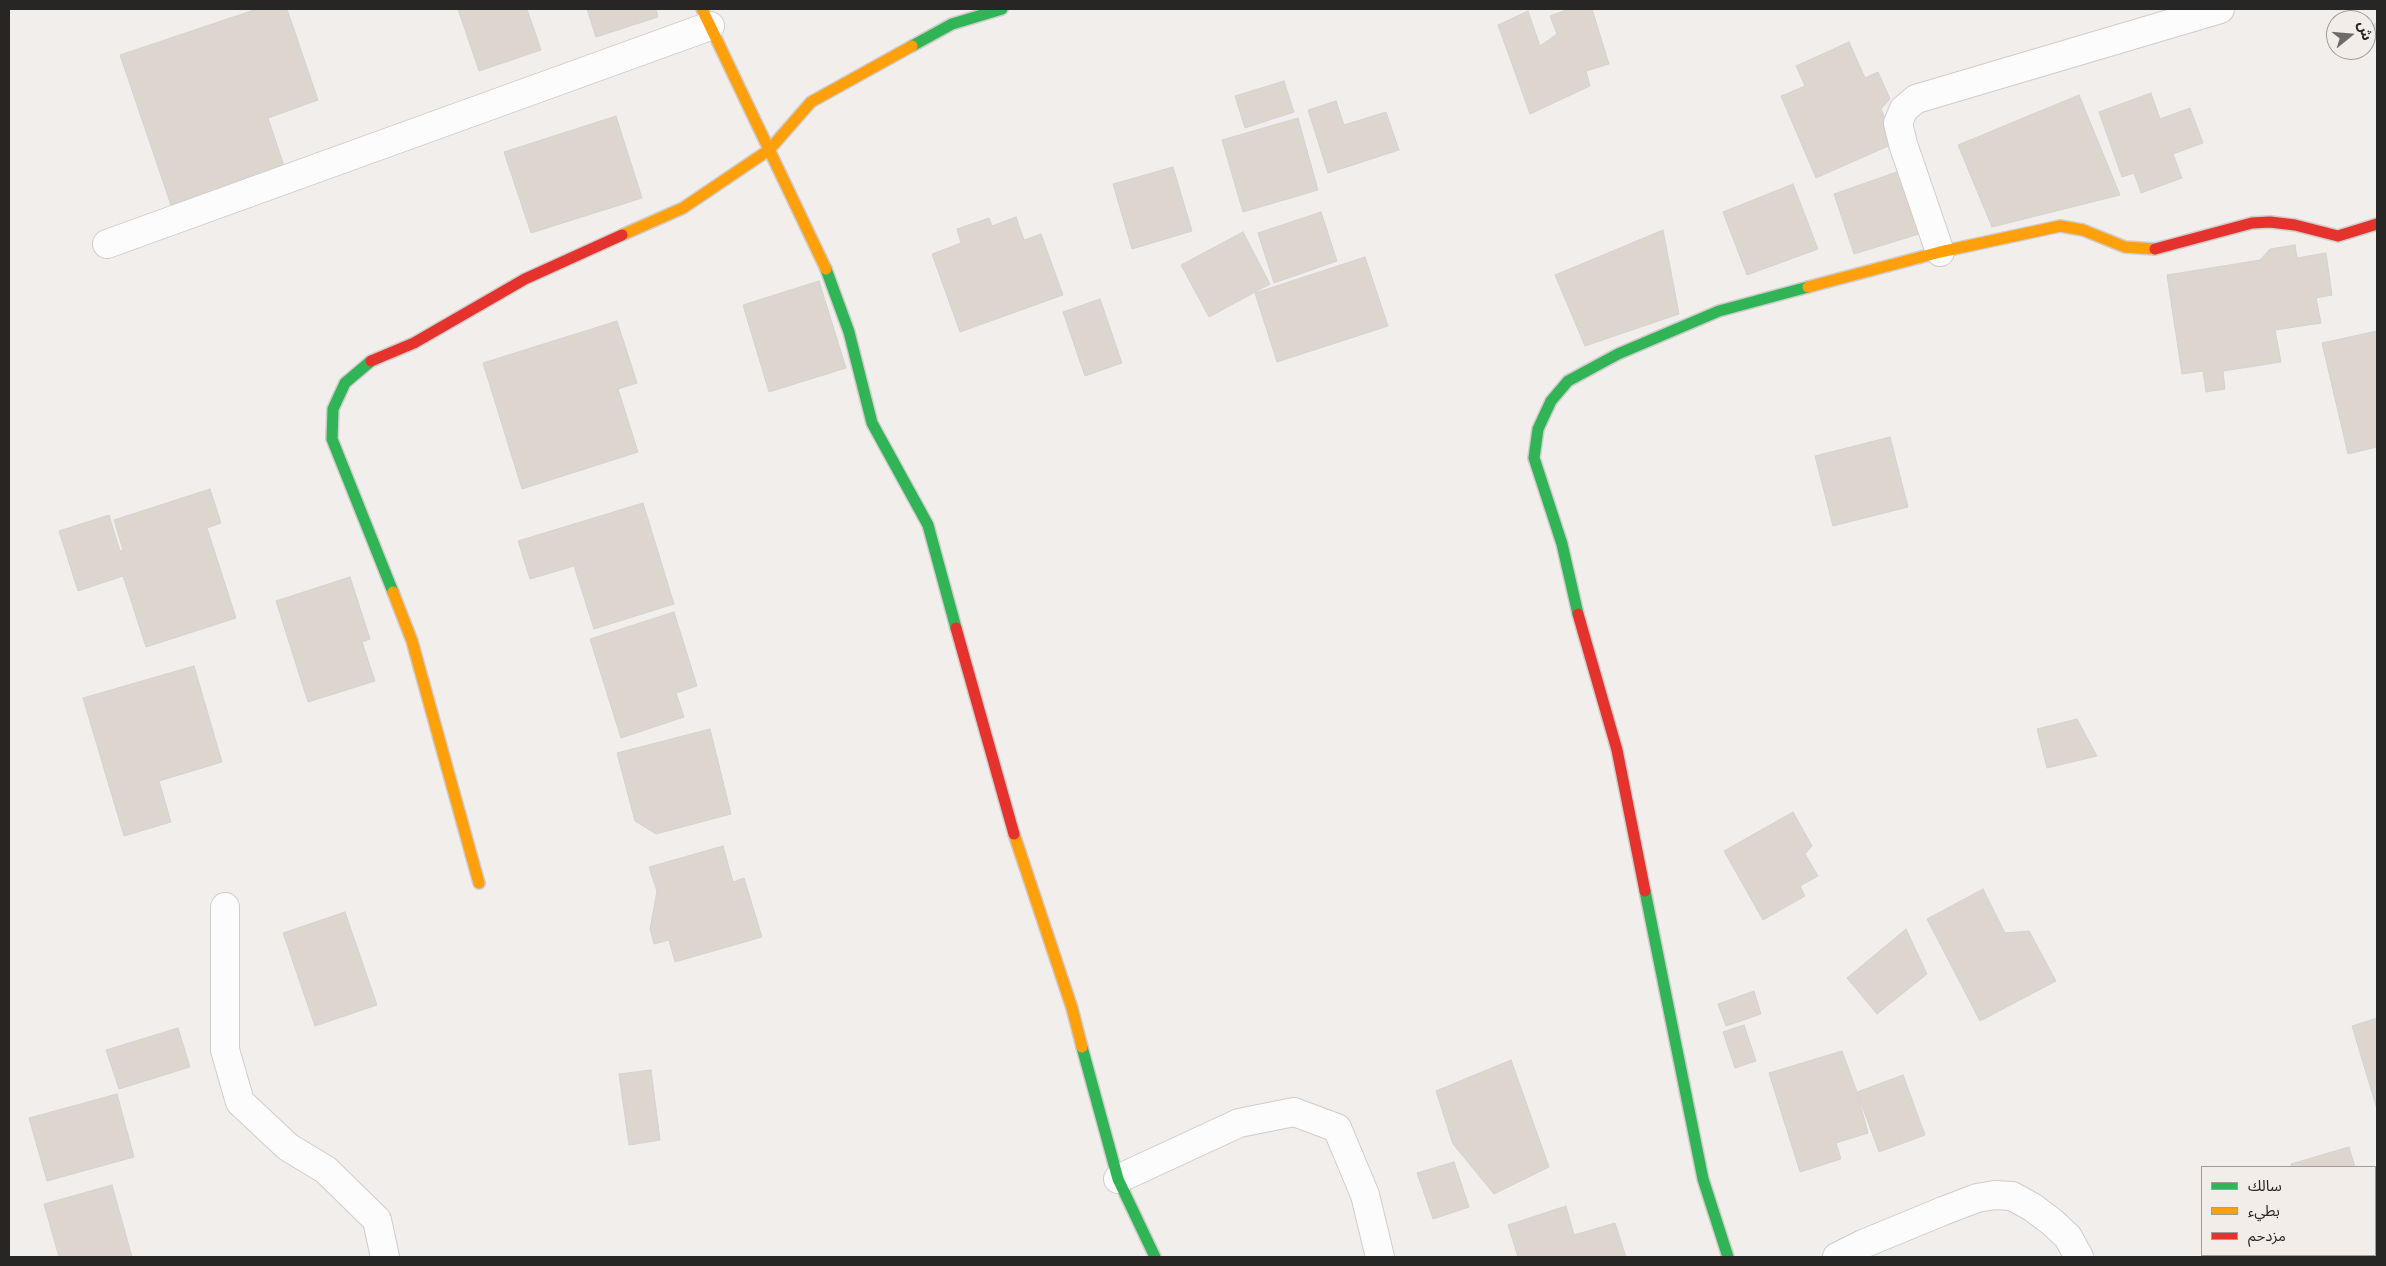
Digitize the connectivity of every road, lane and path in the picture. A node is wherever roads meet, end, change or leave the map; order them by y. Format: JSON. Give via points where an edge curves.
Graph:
{"nodes":[{"id":1,"x":1002,"y":9,"type":"edge"},
{"id":2,"x":2220,"y":9,"type":"edge"},
{"id":3,"x":706,"y":18,"type":"edge"},
{"id":4,"x":769,"y":150,"type":"junction"},
{"id":5,"x":2377,"y":224,"type":"edge"},
{"id":6,"x":107,"y":244,"type":"dead end"},
{"id":7,"x":1940,"y":252,"type":"junction"},
{"id":8,"x":479,"y":883,"type":"dead end"},
{"id":9,"x":226,"y":907,"type":"dead end"},
{"id":10,"x":1118,"y":1179,"type":"junction"},
{"id":11,"x":386,"y":1257,"type":"edge"},
{"id":12,"x":1155,"y":1257,"type":"edge"},
{"id":13,"x":1380,"y":1257,"type":"edge"},
{"id":14,"x":1728,"y":1257,"type":"edge"},
{"id":15,"x":1837,"y":1257,"type":"edge"},
{"id":16,"x":2079,"y":1257,"type":"edge"}],
"edges":[{"from":1,"to":4,"type":"street","via":[[952,24],[811,102]]},
{"from":2,"to":7,"type":"street","via":[[1916,99],[1904,108],[1898,122],[1903,144]]},
{"from":3,"to":4,"type":"street"},
{"from":3,"to":6,"type":"street"},
{"from":4,"to":8,"type":"street","via":[[683,208],[525,280],[414,343],[366,362],[345,383],[333,409],[332,439],[412,641]]},
{"from":4,"to":10,"type":"street","via":[[822,257],[849,332],[872,423],[928,525],[1010,820],[1072,1008]]},
{"from":5,"to":7,"type":"street","via":[[2338,236],[2295,225],[2252,223],[2156,249],[2125,247],[2083,230],[2060,226]]},
{"from":7,"to":14,"type":"street","via":[[1719,311],[1618,354],[1568,381],[1551,401],[1538,429],[1534,458],[1562,544],[1617,750],[1703,1180]]},
{"from":9,"to":11,"type":"street","via":[[225,1050],[240,1102],[288,1147],[326,1170],[377,1220]]},
{"from":10,"to":12,"type":"street"},
{"from":10,"to":13,"type":"street","via":[[1239,1123],[1294,1112],[1337,1128],[1365,1195]]},
{"from":15,"to":16,"type":"street","via":[[1943,1210],[1995,1195],[2012,1196],[2046,1217],[2068,1237]]}]}
